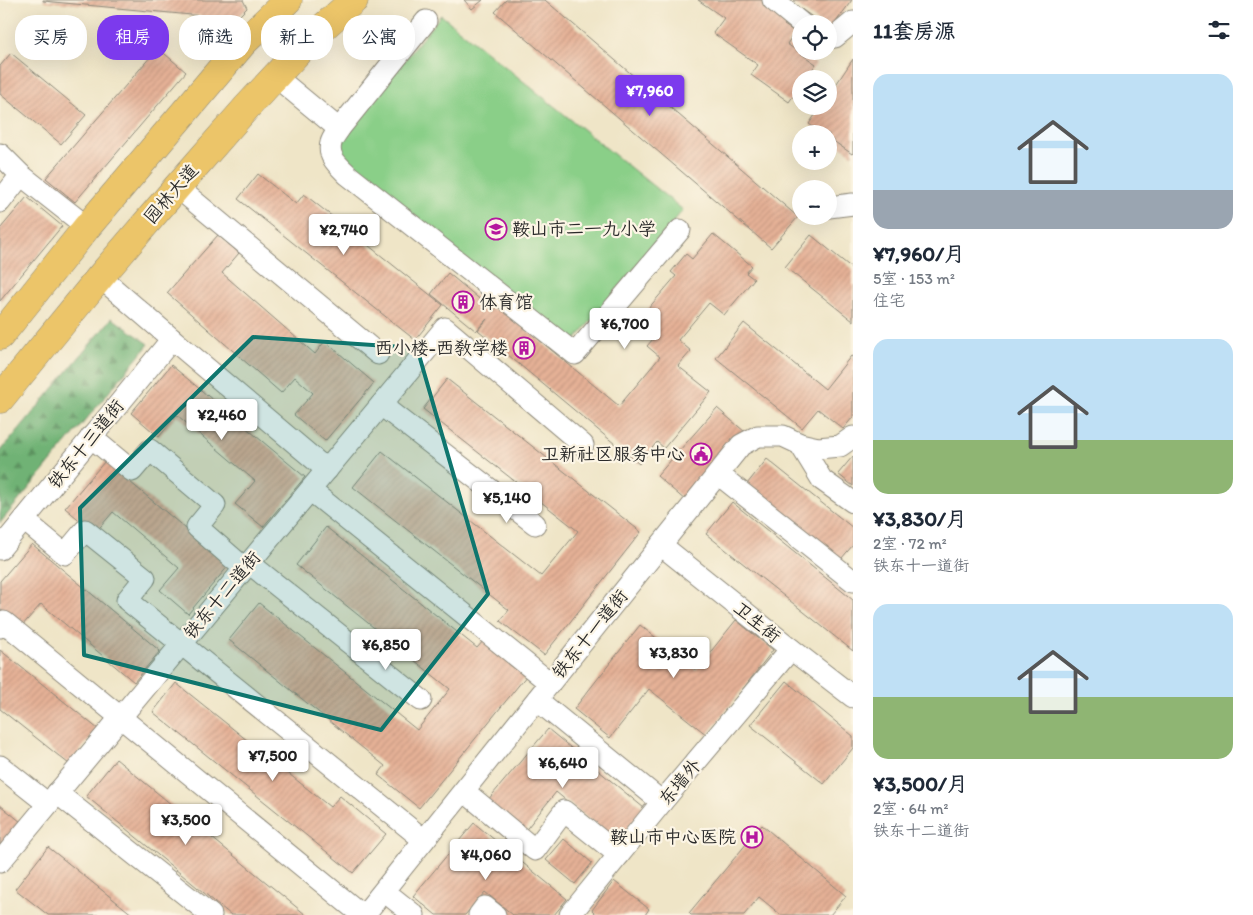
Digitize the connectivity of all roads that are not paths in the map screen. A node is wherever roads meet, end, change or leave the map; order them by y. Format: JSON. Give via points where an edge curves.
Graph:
{"nodes":[{"id":1,"x":288,"y":0,"type":"edge"},
{"id":2,"x":354,"y":0,"type":"edge"},
{"id":3,"x":773,"y":0,"type":"edge"},
{"id":4,"x":792,"y":16,"type":"edge"},
{"id":5,"x":426,"y":21,"type":"dead end"},
{"id":6,"x":853,"y":22,"type":"edge"},
{"id":7,"x":837,"y":35,"type":"edge"},
{"id":8,"x":276,"y":76,"type":"junction"},
{"id":9,"x":339,"y":129,"type":"junction"},
{"id":10,"x":0,"y":154,"type":"edge"},
{"id":11,"x":21,"y":175,"type":"junction"},
{"id":12,"x":177,"y":187,"type":"junction"},
{"id":13,"x":0,"y":202,"type":"edge"},
{"id":14,"x":853,"y":204,"type":"edge"},
{"id":15,"x":837,"y":206,"type":"edge"},
{"id":16,"x":87,"y":227,"type":"junction"},
{"id":17,"x":680,"y":230,"type":"dead end"},
{"id":18,"x":100,"y":277,"type":"junction"},
{"id":19,"x":0,"y":336,"type":"edge"},
{"id":20,"x":172,"y":339,"type":"junction"},
{"id":21,"x":378,"y":354,"type":"dead end"},
{"id":22,"x":0,"y":399,"type":"edge"},
{"id":23,"x":381,"y":405,"type":"junction"},
{"id":24,"x":91,"y":437,"type":"junction"},
{"id":25,"x":853,"y":437,"type":"edge"},
{"id":26,"x":800,"y":444,"type":"junction"},
{"id":27,"x":583,"y":445,"type":"dead end"},
{"id":28,"x":327,"y":470,"type":"junction"},
{"id":29,"x":718,"y":474,"type":"junction"},
{"id":30,"x":310,"y":490,"type":"junction"},
{"id":31,"x":853,"y":502,"type":"edge"},
{"id":32,"x":24,"y":520,"type":"junction"},
{"id":33,"x":535,"y":524,"type":"dead end"},
{"id":34,"x":3,"y":538,"type":"edge"},
{"id":35,"x":662,"y":545,"type":"junction"},
{"id":36,"x":246,"y":565,"type":"junction"},
{"id":37,"x":853,"y":581,"type":"edge"},
{"id":38,"x":0,"y":627,"type":"edge"},
{"id":39,"x":181,"y":644,"type":"junction"},
{"id":40,"x":791,"y":649,"type":"junction"},
{"id":41,"x":550,"y":683,"type":"junction"},
{"id":42,"x":853,"y":697,"type":"edge"},
{"id":43,"x":421,"y":700,"type":"dead end"},
{"id":44,"x":537,"y":700,"type":"junction"},
{"id":45,"x":120,"y":717,"type":"junction"},
{"id":46,"x":0,"y":766,"type":"edge"},
{"id":47,"x":464,"y":791,"type":"junction"},
{"id":48,"x":52,"y":799,"type":"junction"},
{"id":49,"x":662,"y":802,"type":"junction"},
{"id":50,"x":424,"y":840,"type":"junction"},
{"id":51,"x":619,"y":855,"type":"junction"},
{"id":52,"x":0,"y":862,"type":"edge"},
{"id":53,"x":384,"y":891,"type":"junction"},
{"id":54,"x":211,"y":915,"type":"edge"},
{"id":55,"x":363,"y":915,"type":"edge"},
{"id":56,"x":414,"y":915,"type":"edge"},
{"id":57,"x":479,"y":915,"type":"edge"},
{"id":58,"x":495,"y":915,"type":"edge"},
{"id":59,"x":570,"y":915,"type":"edge"}],
"edges":[{"from":1,"to":16,"type":"main road","via":[[243,44]]},
{"from":2,"to":8,"type":"main road","name":"园林大道","via":[[311,38]]},
{"from":3,"to":4,"type":"street"},
{"from":5,"to":9,"type":"street"},
{"from":6,"to":7,"type":"street"},
{"from":8,"to":9,"type":"street"},
{"from":8,"to":12,"type":"main road","name":"园林大道"},
{"from":9,"to":17,"type":"street","via":[[331,142],[330,152],[335,162],[574,354]]},
{"from":10,"to":11,"type":"street"},
{"from":11,"to":13,"type":"street"},
{"from":11,"to":16,"type":"street"},
{"from":12,"to":18,"type":"main road","name":"园林大道"},
{"from":12,"to":21,"type":"street"},
{"from":14,"to":15,"type":"street"},
{"from":16,"to":19,"type":"main road"},
{"from":18,"to":20,"type":"street"},
{"from":18,"to":22,"type":"main road","name":"园林大道"},
{"from":20,"to":24,"type":"street","name":"铁东十三道街"},
{"from":20,"to":28,"type":"street"},
{"from":23,"to":27,"type":"street","name":"铁东十二道街","via":[[445,328]]},
{"from":23,"to":28,"type":"street","name":"铁东十二道街"},
{"from":23,"to":33,"type":"street"},
{"from":24,"to":32,"type":"street","name":"铁东十三道街"},
{"from":24,"to":36,"type":"street","via":[[132,471],[150,450],[215,505],[197,526]]},
{"from":25,"to":26,"type":"street","name":"铁东十一道街","via":[[840,446],[818,448]]},
{"from":26,"to":29,"type":"street","name":"铁东十一道街","via":[[783,436],[758,436],[741,445]]},
{"from":26,"to":31,"type":"street","via":[[822,480]]},
{"from":28,"to":30,"type":"street","name":"铁东十二道街"},
{"from":29,"to":35,"type":"street","name":"铁东十一道街"},
{"from":29,"to":37,"type":"street"},
{"from":30,"to":36,"type":"street","name":"铁东十二道街"},
{"from":30,"to":41,"type":"street"},
{"from":32,"to":34,"type":"street","name":"铁东十三道街"},
{"from":32,"to":39,"type":"street","via":[[65,554],[85,530],[145,578],[127,600]]},
{"from":35,"to":40,"type":"street","name":"卫生街"},
{"from":35,"to":41,"type":"street","name":"铁东十一道街"},
{"from":36,"to":39,"type":"street","name":"铁东十二道街"},
{"from":36,"to":43,"type":"street"},
{"from":38,"to":45,"type":"street","via":[[4,622]]},
{"from":39,"to":45,"type":"street","name":"铁东十二道街"},
{"from":39,"to":50,"type":"street"},
{"from":40,"to":42,"type":"street","name":"卫生街"},
{"from":40,"to":49,"type":"street","name":"东墙外"},
{"from":41,"to":44,"type":"street","name":"铁东十一道街"},
{"from":44,"to":47,"type":"street","name":"铁东十一道街"},
{"from":44,"to":49,"type":"street"},
{"from":45,"to":48,"type":"street","name":"铁东十二道街"},
{"from":45,"to":55,"type":"street"},
{"from":46,"to":48,"type":"street"},
{"from":47,"to":50,"type":"street","name":"铁东十一道街"},
{"from":47,"to":51,"type":"street","via":[[535,850],[564,811]]},
{"from":48,"to":52,"type":"street","name":"铁东十二道街"},
{"from":48,"to":54,"type":"street"},
{"from":49,"to":51,"type":"street","name":"东墙外"},
{"from":50,"to":53,"type":"street","name":"铁东十一道街"},
{"from":51,"to":59,"type":"street","name":"东墙外"},
{"from":53,"to":55,"type":"street","name":"铁东十一道街"},
{"from":53,"to":56,"type":"street"},
{"from":57,"to":58,"type":"street","via":[[486,907]]}]}
